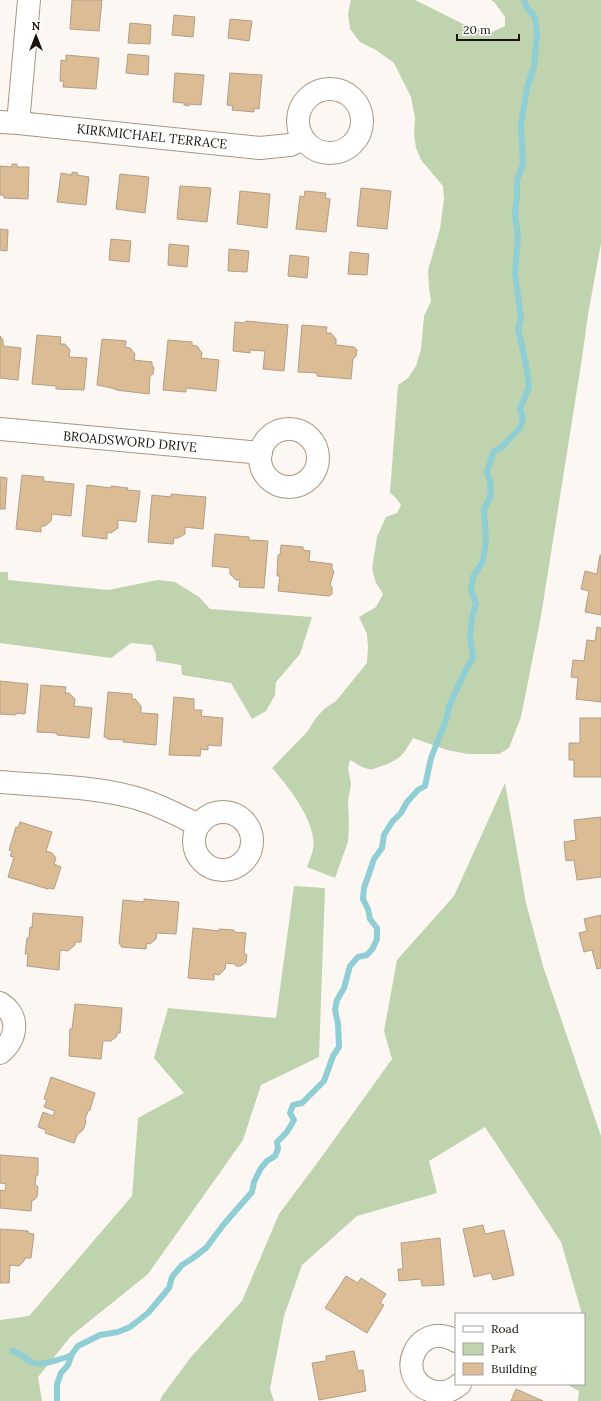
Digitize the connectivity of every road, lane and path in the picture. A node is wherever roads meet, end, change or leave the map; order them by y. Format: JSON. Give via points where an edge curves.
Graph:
{"nodes":[{"id":1,"x":29,"y":0,"type":"edge"},
{"id":2,"x":9,"y":122,"type":"edge"},
{"id":3,"x":303,"y":138,"type":"dead end"},
{"id":4,"x":0,"y":428,"type":"edge"},
{"id":5,"x":261,"y":453,"type":"dead end"},
{"id":6,"x":0,"y":782,"type":"edge"},
{"id":7,"x":198,"y":825,"type":"dead end"},
{"id":8,"x":0,"y":1003,"type":"edge"},
{"id":9,"x":0,"y":1053,"type":"edge"},
{"id":10,"x":455,"y":1340,"type":"edge"},
{"id":11,"x":459,"y":1385,"type":"edge"},
{"id":12,"x":435,"y":1397,"type":"edge"}],
"edges":[{"from":1,"to":2,"type":"street"},
{"from":2,"to":3,"type":"street","name":"KIRKMICHAEL TERRACE","via":[[260,148],[290,145]]},
{"from":4,"to":5,"type":"street","name":"BROADSWORD DRIVE"},
{"from":6,"to":7,"type":"street","via":[[105,791],[137,798]]},
{"from":8,"to":9,"type":"street","via":[[8,1009],[12,1017],[14,1033],[11,1041]]},
{"from":10,"to":12,"type":"street","via":[[448,1337],[431,1337],[423,1341],[413,1354],[411,1362],[415,1379]]},
{"from":11,"to":12,"type":"street"}]}
